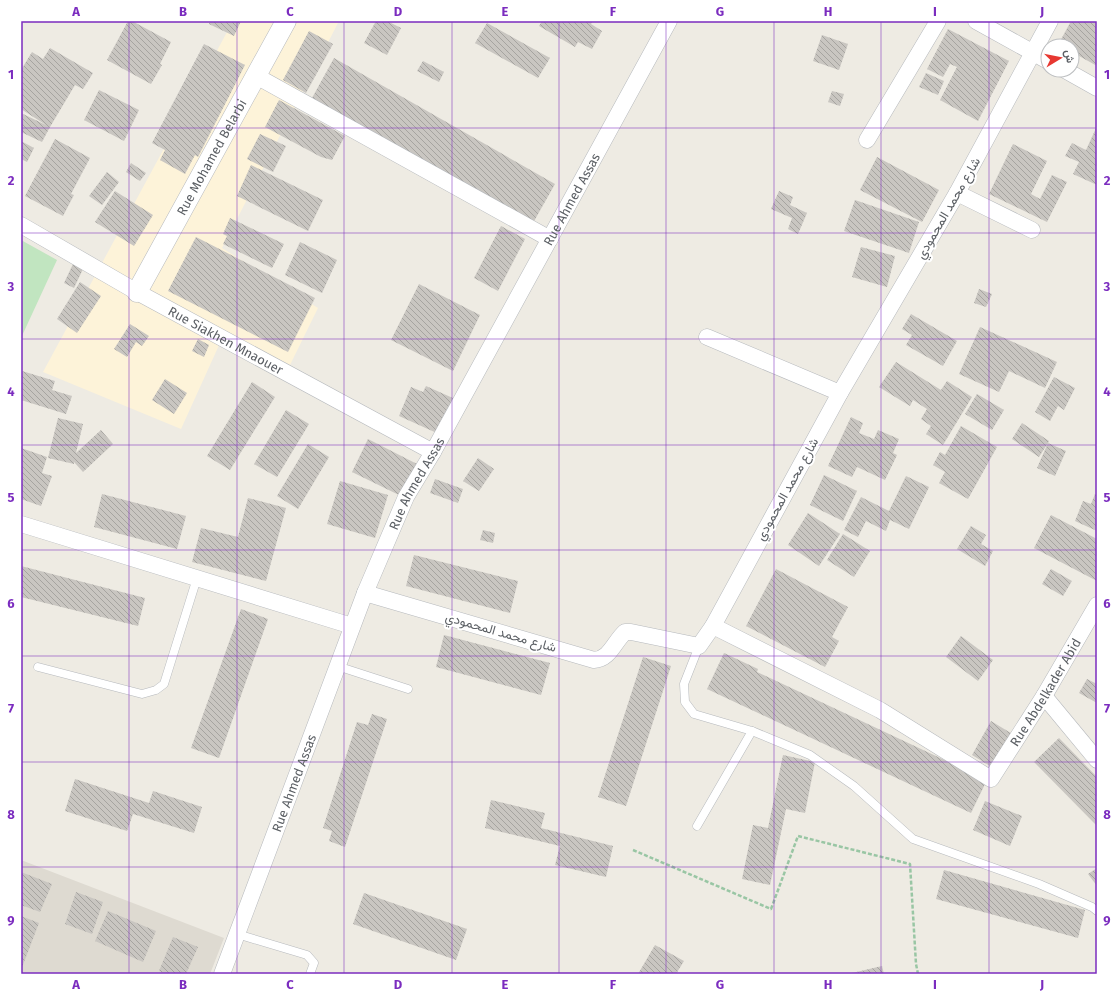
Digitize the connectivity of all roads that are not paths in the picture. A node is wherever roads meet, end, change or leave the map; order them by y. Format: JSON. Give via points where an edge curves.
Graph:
{"nodes":[{"id":1,"x":286,"y":21,"type":"edge"},
{"id":2,"x":669,"y":21,"type":"edge"},
{"id":3,"x":938,"y":21,"type":"edge"},
{"id":4,"x":976,"y":21,"type":"edge"},
{"id":5,"x":1050,"y":21,"type":"edge"},
{"id":6,"x":1033,"y":53,"type":"junction"},
{"id":7,"x":1040,"y":57,"type":"edge"},
{"id":8,"x":256,"y":76,"type":"junction"},
{"id":9,"x":1079,"y":78,"type":"edge"},
{"id":10,"x":1097,"y":88,"type":"edge"},
{"id":11,"x":867,"y":140,"type":"dead end"},
{"id":12,"x":957,"y":193,"type":"junction"},
{"id":13,"x":21,"y":225,"type":"edge"},
{"id":14,"x":1032,"y":230,"type":"dead end"},
{"id":15,"x":550,"y":238,"type":"junction"},
{"id":16,"x":137,"y":292,"type":"junction"},
{"id":17,"x":707,"y":337,"type":"dead end"},
{"id":18,"x":840,"y":393,"type":"junction"},
{"id":19,"x":434,"y":452,"type":"junction"},
{"id":20,"x":21,"y":524,"type":"edge"},
{"id":21,"x":197,"y":578,"type":"junction"},
{"id":22,"x":365,"y":593,"type":"junction"},
{"id":23,"x":1097,"y":605,"type":"edge"},
{"id":24,"x":352,"y":626,"type":"junction"},
{"id":25,"x":713,"y":626,"type":"junction"},
{"id":26,"x":699,"y":646,"type":"junction"},
{"id":27,"x":337,"y":666,"type":"junction"},
{"id":28,"x":38,"y":667,"type":"dead end"},
{"id":29,"x":408,"y":689,"type":"dead end"},
{"id":30,"x":1044,"y":696,"type":"junction"},
{"id":31,"x":752,"y":731,"type":"junction"},
{"id":32,"x":1097,"y":760,"type":"edge"},
{"id":33,"x":697,"y":826,"type":"dead end"},
{"id":34,"x":1097,"y":911,"type":"edge"},
{"id":35,"x":237,"y":934,"type":"junction"},
{"id":36,"x":223,"y":974,"type":"edge"},
{"id":37,"x":310,"y":974,"type":"edge"}],
"edges":[{"from":1,"to":8,"type":"street","name":"Rue Mohamed Belarbi"},
{"from":2,"to":15,"type":"street","name":"Rue Ahmed Assas"},
{"from":3,"to":11,"type":"street"},
{"from":4,"to":6,"type":"street"},
{"from":5,"to":6,"type":"street","name":"شارع محمد المحمودي"},
{"from":6,"to":7,"type":"street"},
{"from":6,"to":12,"type":"street","name":"شارع محمد المحمودي"},
{"from":8,"to":15,"type":"street"},
{"from":8,"to":16,"type":"street","name":"Rue Mohamed Belarbi"},
{"from":9,"to":10,"type":"street"},
{"from":12,"to":14,"type":"street"},
{"from":12,"to":18,"type":"street","name":"شارع محمد المحمودي"},
{"from":13,"to":16,"type":"street","name":"Rue Siakhen Mnaouer"},
{"from":15,"to":19,"type":"street","name":"Rue Ahmed Assas"},
{"from":16,"to":19,"type":"street","name":"Rue Siakhen Mnaouer"},
{"from":17,"to":18,"type":"street"},
{"from":18,"to":25,"type":"street","name":"شارع محمد المحمودي"},
{"from":19,"to":22,"type":"street","name":"Rue Ahmed Assas","via":[[406,497]]},
{"from":20,"to":21,"type":"street"},
{"from":21,"to":24,"type":"street"},
{"from":21,"to":28,"type":"lane","via":[[164,684],[156,690],[142,694]]},
{"from":22,"to":24,"type":"street","name":"Rue Ahmed Assas"},
{"from":22,"to":26,"type":"street","name":"شارع محمد المحمودي","via":[[594,660],[607,655],[625,632]]},
{"from":23,"to":30,"type":"street","name":"Rue Abdelkader Abid"},
{"from":24,"to":27,"type":"street","name":"Rue Ahmed Assas"},
{"from":25,"to":26,"type":"street","name":"شارع محمد المحمودي"},
{"from":25,"to":30,"type":"street","name":"Rue Abdelkader Abid","via":[[880,710],[991,779]]},
{"from":26,"to":31,"type":"lane","via":[[684,684],[685,702],[694,714]]},
{"from":27,"to":29,"type":"lane"},
{"from":27,"to":35,"type":"street","name":"Rue Ahmed Assas"},
{"from":30,"to":32,"type":"street"},
{"from":31,"to":33,"type":"lane"},
{"from":31,"to":34,"type":"lane","via":[[810,755],[854,786],[913,839],[1039,884]]},
{"from":35,"to":36,"type":"street","name":"Rue Ahmed Assas"},
{"from":35,"to":37,"type":"lane","via":[[308,955],[314,963]]}]}
